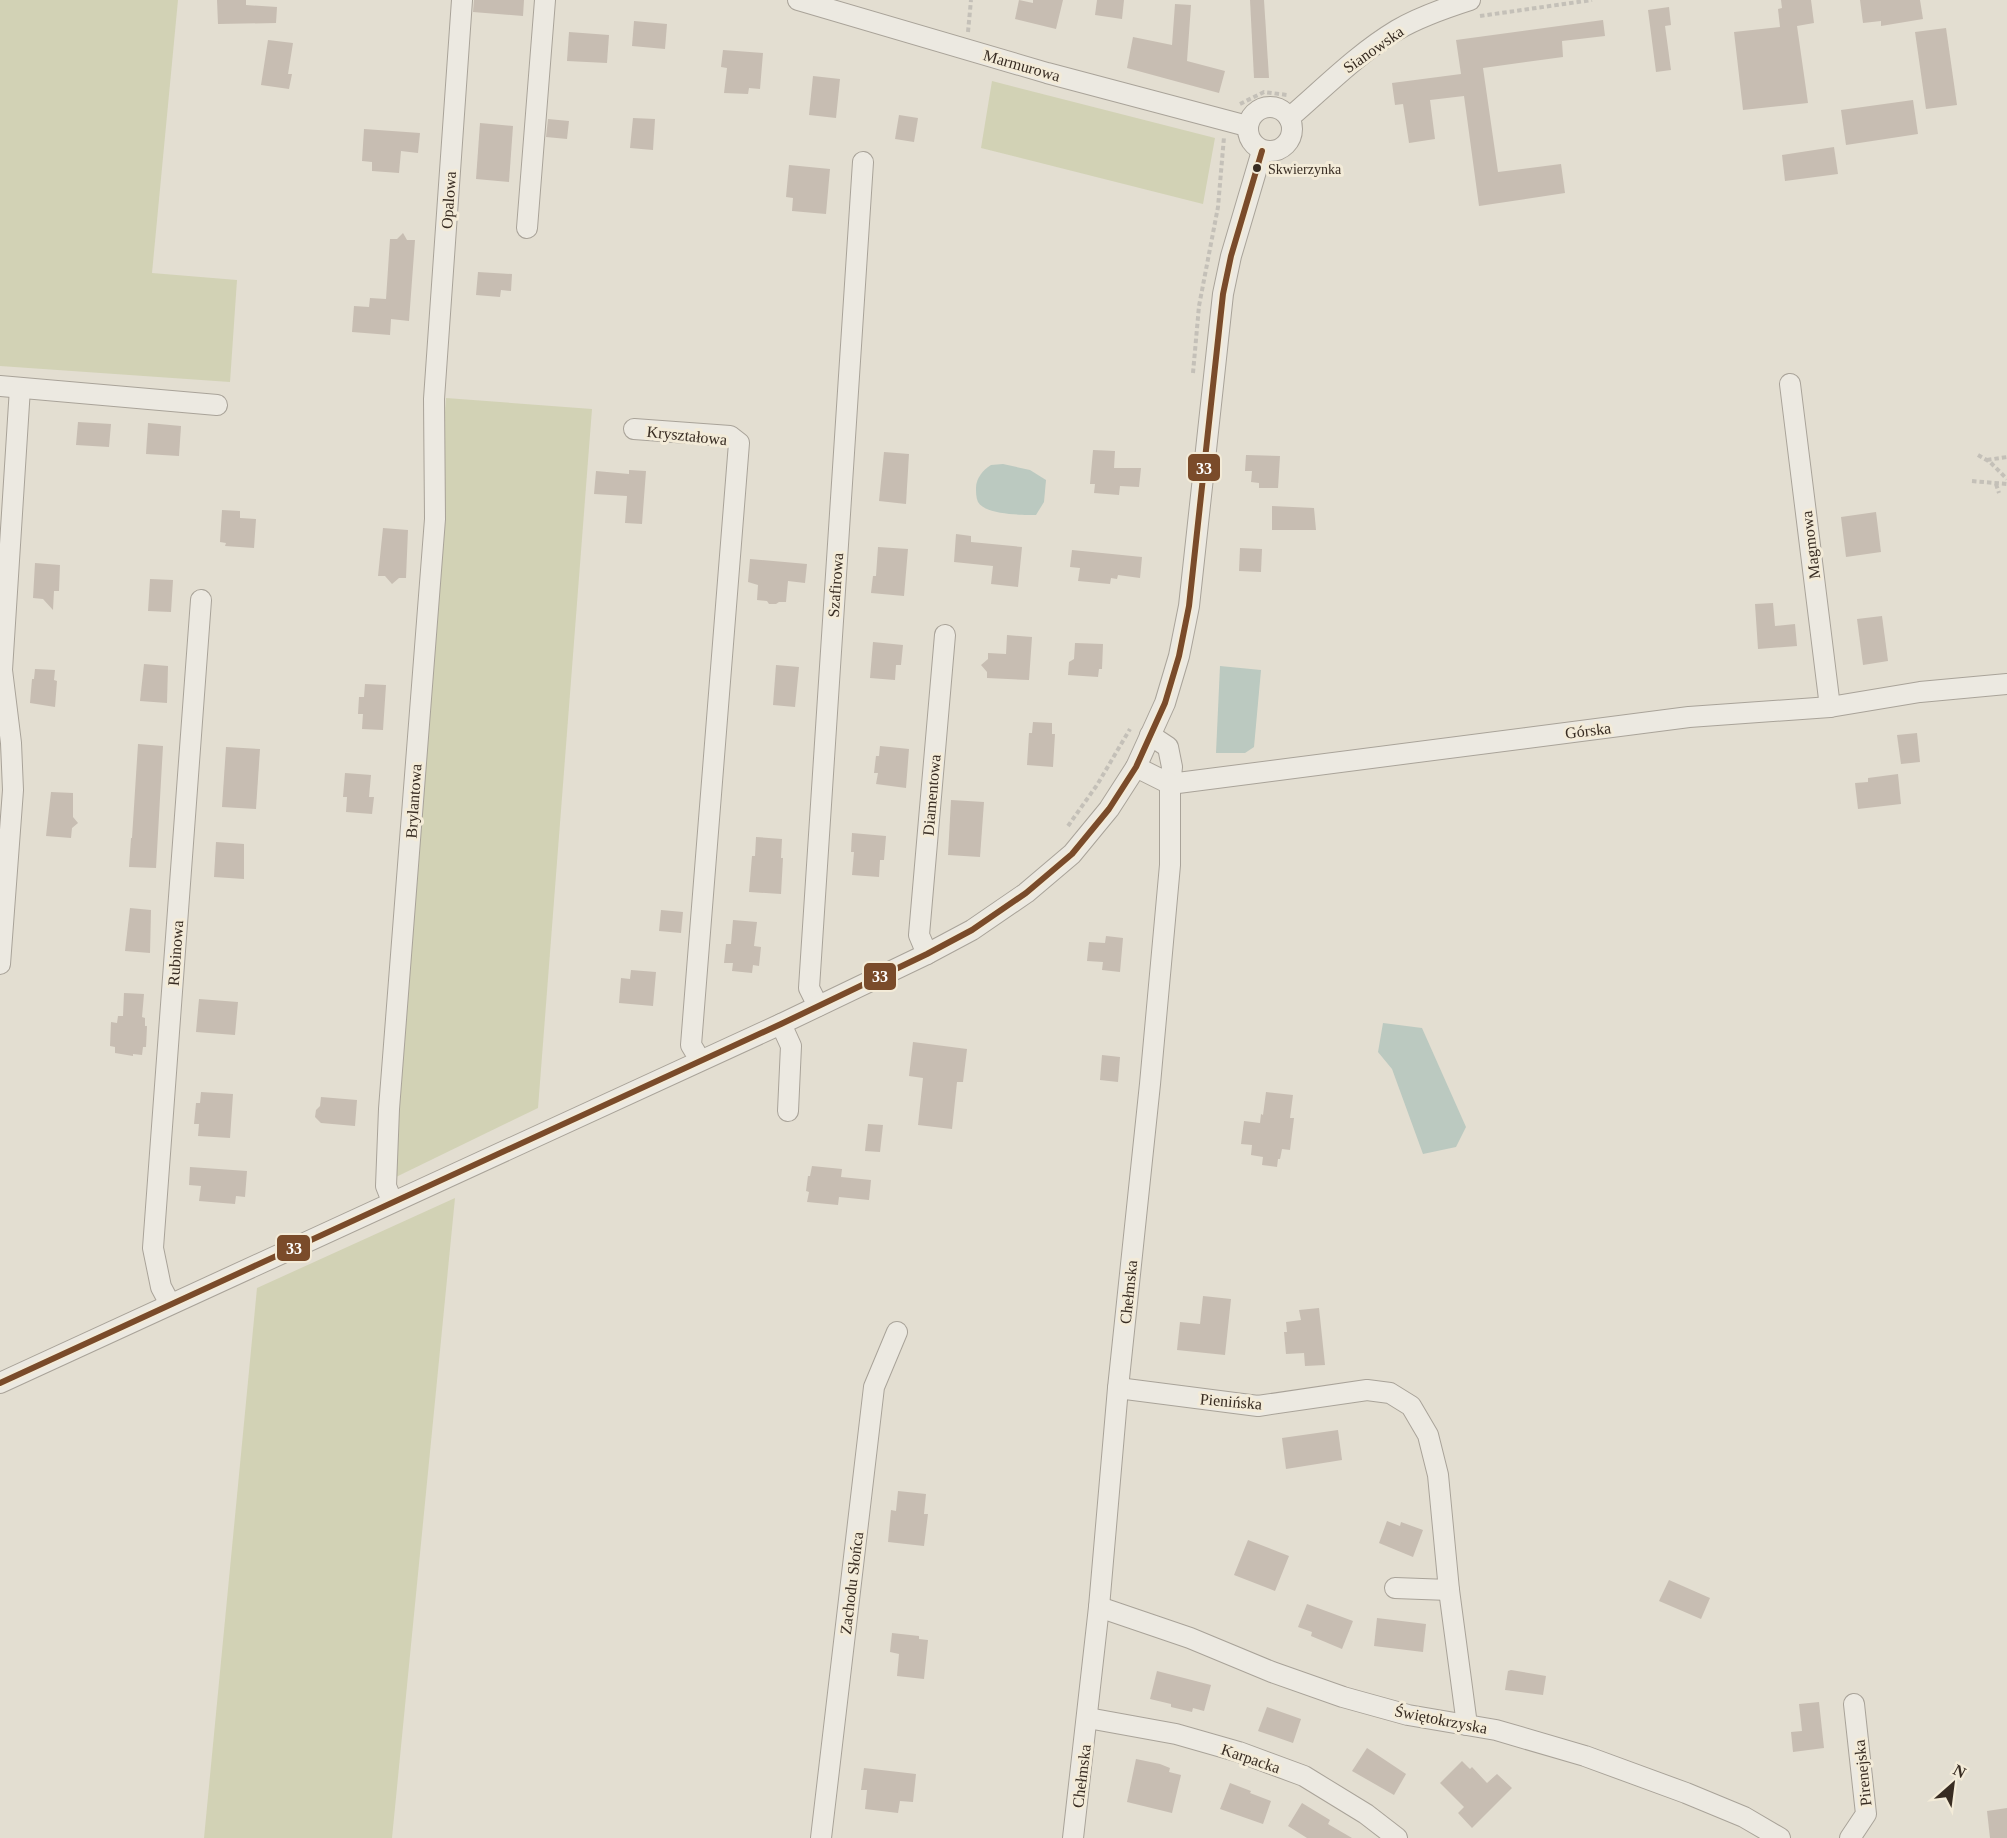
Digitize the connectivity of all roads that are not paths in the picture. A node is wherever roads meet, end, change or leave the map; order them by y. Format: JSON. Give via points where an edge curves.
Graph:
{"nodes":[{"id":1,"x":462,"y":0,"type":"edge"},
{"id":2,"x":545,"y":0,"type":"edge"},
{"id":3,"x":798,"y":0,"type":"edge"},
{"id":4,"x":1469,"y":10,"type":"edge"},
{"id":5,"x":1289,"y":118,"type":"junction"},
{"id":6,"x":1247,"y":126,"type":"junction"},
{"id":7,"x":1262,"y":151,"type":"junction"},
{"id":8,"x":863,"y":162,"type":"dead end"},
{"id":9,"x":527,"y":228,"type":"dead end"},
{"id":10,"x":1790,"y":384,"type":"dead end"},
{"id":11,"x":0,"y":386,"type":"edge"},
{"id":12,"x":20,"y":388,"type":"junction"},
{"id":13,"x":434,"y":399,"type":"joint"},
{"id":14,"x":217,"y":405,"type":"dead end"},
{"id":15,"x":634,"y":429,"type":"dead end"},
{"id":16,"x":201,"y":600,"type":"dead end"},
{"id":17,"x":945,"y":635,"type":"dead end"},
{"id":18,"x":2007,"y":684,"type":"edge"},
{"id":19,"x":1830,"y":707,"type":"junction"},
{"id":20,"x":1150,"y":735,"type":"junction"},
{"id":21,"x":1136,"y":767,"type":"junction"},
{"id":22,"x":1170,"y":784,"type":"junction"},
{"id":23,"x":927,"y":954,"type":"junction"},
{"id":24,"x":0,"y":964,"type":"edge"},
{"id":25,"x":818,"y":1006,"type":"junction"},
{"id":26,"x":781,"y":1024,"type":"junction"},
{"id":27,"x":700,"y":1060,"type":"junction"},
{"id":28,"x":788,"y":1111,"type":"dead end"},
{"id":29,"x":392,"y":1202,"type":"junction"},
{"id":30,"x":170,"y":1304,"type":"junction"},
{"id":31,"x":897,"y":1332,"type":"dead end"},
{"id":32,"x":0,"y":1383,"type":"edge"},
{"id":33,"x":1118,"y":1388,"type":"junction"},
{"id":34,"x":1395,"y":1588,"type":"dead end"},
{"id":35,"x":1449,"y":1590,"type":"junction"},
{"id":36,"x":1099,"y":1607,"type":"junction"},
{"id":37,"x":1854,"y":1704,"type":"dead end"},
{"id":38,"x":1088,"y":1718,"type":"junction"},
{"id":39,"x":1467,"y":1725,"type":"junction"},
{"id":40,"x":821,"y":1838,"type":"edge"},
{"id":41,"x":1073,"y":1838,"type":"edge"},
{"id":42,"x":1397,"y":1838,"type":"edge"},
{"id":43,"x":1780,"y":1838,"type":"edge"},
{"id":44,"x":1850,"y":1838,"type":"edge"}],
"edges":[{"from":1,"to":13,"type":"street","name":"Opalowa"},
{"from":2,"to":9,"type":"street"},
{"from":3,"to":6,"type":"street","name":"Marmurowa"},
{"from":4,"to":5,"type":"street","name":"Sianowska","via":[[1439,10],[1397,30],[1348,65]]},
{"from":5,"to":6,"type":"street","via":[[1279,109],[1269,107],[1255,113]]},
{"from":5,"to":7,"type":"street","via":[[1292,129],[1288,142],[1277,151]]},
{"from":6,"to":7,"type":"street","via":[[1250,140]]},
{"from":7,"to":20,"type":"street","via":[[1223,294],[1189,606],[1168,694]]},
{"from":8,"to":25,"type":"street","name":"Szafirowa","via":[[809,988]]},
{"from":10,"to":19,"type":"street","name":"Magmowa"},
{"from":11,"to":12,"type":"street"},
{"from":12,"to":14,"type":"street"},
{"from":12,"to":24,"type":"street","via":[[2,670],[13,790]]},
{"from":13,"to":29,"type":"street","name":"Brylantowa","via":[[435,519],[388,1108],[386,1186]]},
{"from":15,"to":27,"type":"street","name":"Kryształowa","via":[[730,436],[739,443],[691,1045]]},
{"from":16,"to":30,"type":"street","name":"Rubinowa","via":[[153,1248],[161,1287]]},
{"from":17,"to":23,"type":"street","name":"Diamentowa","via":[[919,935]]},
{"from":18,"to":19,"type":"street","name":"Górska","via":[[1920,692]]},
{"from":19,"to":22,"type":"street","name":"Górska","via":[[1689,717]]},
{"from":20,"to":21,"type":"street"},
{"from":20,"to":22,"type":"street","name":"Chełmska","via":[[1168,747]]},
{"from":21,"to":22,"type":"street"},
{"from":21,"to":23,"type":"street","via":[[1109,810],[1072,854],[1026,893],[972,930]]},
{"from":22,"to":33,"type":"street","name":"Chełmska","via":[[1170,865]]},
{"from":23,"to":25,"type":"street"},
{"from":25,"to":26,"type":"street"},
{"from":26,"to":27,"type":"street"},
{"from":26,"to":28,"type":"street","via":[[791,1046]]},
{"from":27,"to":29,"type":"street"},
{"from":29,"to":30,"type":"street"},
{"from":30,"to":32,"type":"street"},
{"from":31,"to":40,"type":"street","name":"Zachodu Słońca","via":[[874,1387]]},
{"from":33,"to":35,"type":"street","name":"Pienińska","via":[[1258,1406],[1367,1390],[1390,1393],[1411,1406],[1428,1435],[1438,1475]]},
{"from":33,"to":36,"type":"street","name":"Chełmska"},
{"from":34,"to":35,"type":"street"},
{"from":35,"to":39,"type":"street"},
{"from":36,"to":38,"type":"street","name":"Chełmska"},
{"from":36,"to":39,"type":"street","name":"Świętokrzyska","via":[[1343,1697],[1408,1715]]},
{"from":37,"to":44,"type":"street","name":"Pirenejska","via":[[1866,1814]]},
{"from":38,"to":41,"type":"street","name":"Chełmska"},
{"from":38,"to":42,"type":"street","name":"Karpacka","via":[[1176,1734],[1304,1776]]},
{"from":39,"to":43,"type":"street","name":"Świętokrzyska","via":[[1585,1756],[1744,1817]]}]}
